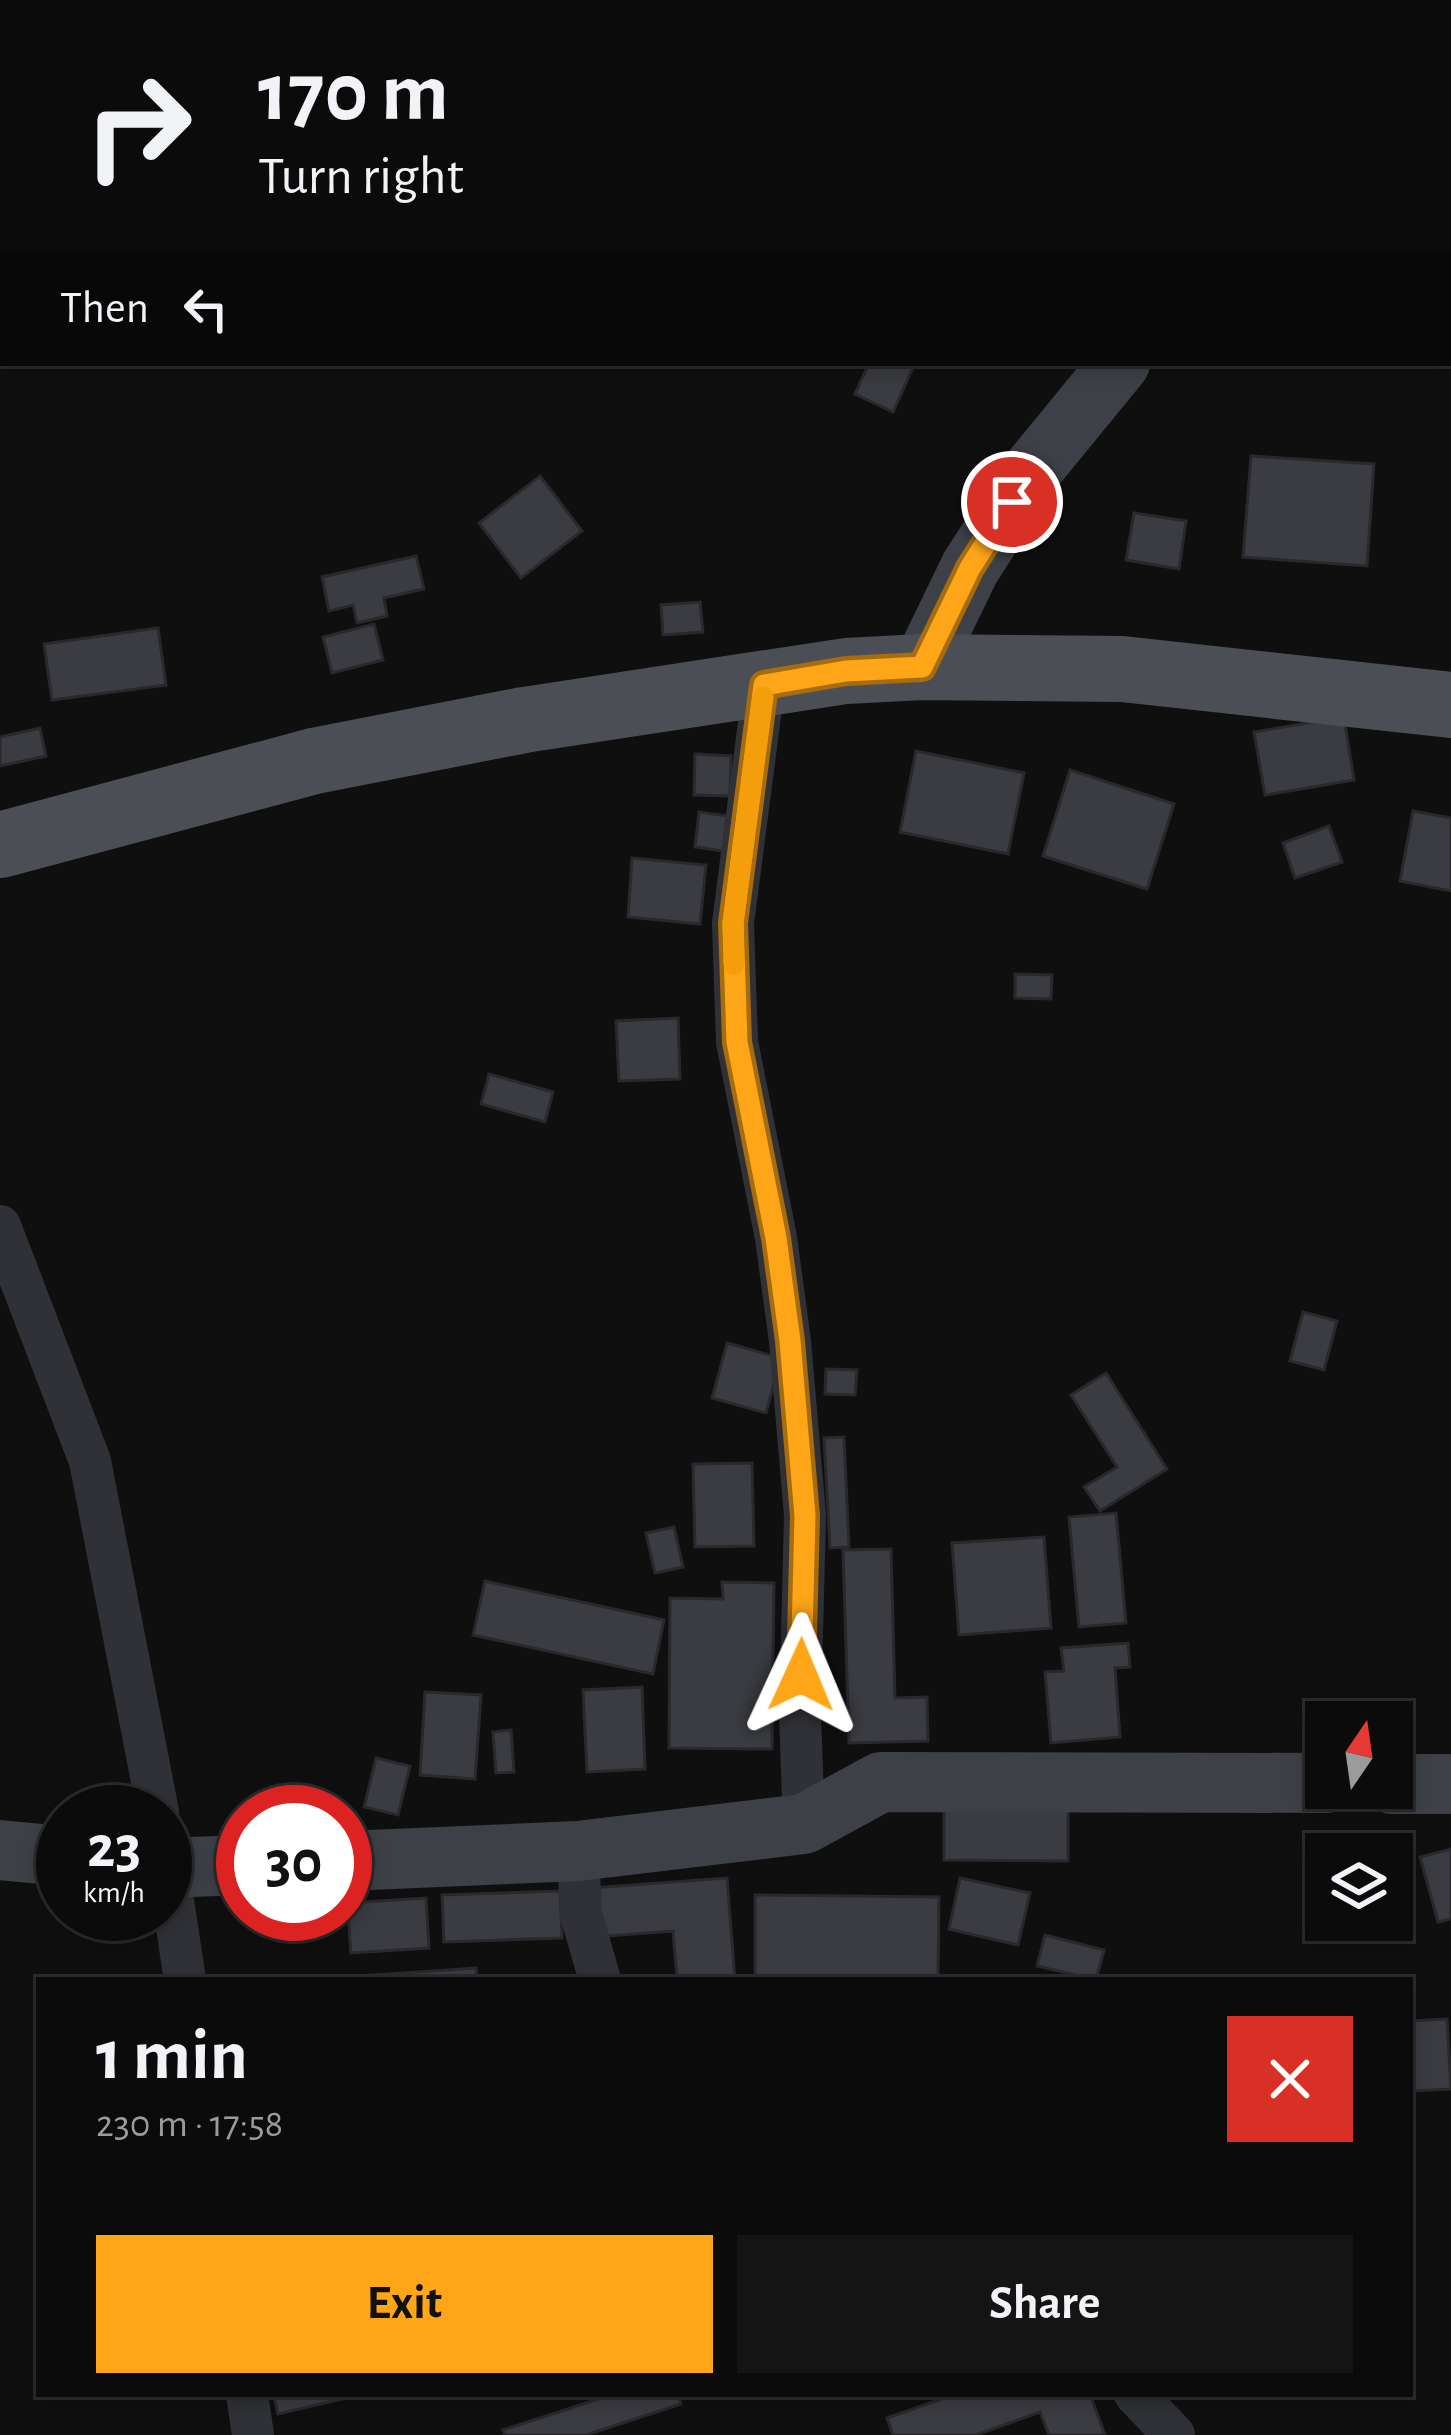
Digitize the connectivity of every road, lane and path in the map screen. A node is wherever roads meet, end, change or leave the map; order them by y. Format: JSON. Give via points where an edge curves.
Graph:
{"nodes":[{"id":1,"x":1118,"y":366,"type":"edge"},
{"id":2,"x":922,"y":667,"type":"junction"},
{"id":3,"x":764,"y":685,"type":"junction"},
{"id":4,"x":1451,"y":705,"type":"edge"},
{"id":5,"x":0,"y":845,"type":"edge"},
{"id":6,"x":0,"y":1226,"type":"edge"},
{"id":7,"x":1305,"y":1783,"type":"edge"},
{"id":8,"x":1413,"y":1784,"type":"edge"},
{"id":9,"x":1451,"y":1784,"type":"edge"},
{"id":10,"x":152,"y":1785,"type":"edge"},
{"id":11,"x":805,"y":1824,"type":"junction"},
{"id":12,"x":0,"y":1850,"type":"edge"},
{"id":13,"x":578,"y":1851,"type":"junction"},
{"id":14,"x":36,"y":1853,"type":"edge"},
{"id":15,"x":372,"y":1860,"type":"edge"},
{"id":16,"x":179,"y":1941,"type":"edge"},
{"id":17,"x":185,"y":1977,"type":"edge"},
{"id":18,"x":599,"y":1977,"type":"edge"},
{"id":19,"x":247,"y":2397,"type":"edge"},
{"id":20,"x":1138,"y":2397,"type":"edge"},
{"id":21,"x":253,"y":2435,"type":"edge"},
{"id":22,"x":1174,"y":2435,"type":"edge"}],
"edges":[{"from":1,"to":2,"type":"street","via":[[1034,468],[970,568]]},
{"from":2,"to":3,"type":"main road"},
{"from":2,"to":4,"type":"main road","via":[[1122,669]]},
{"from":3,"to":5,"type":"main road","via":[[314,761]]},
{"from":3,"to":11,"type":"street","via":[[733,923],[737,1042],[779,1258],[805,1516]]},
{"from":6,"to":10,"type":"street","via":[[91,1461]]},
{"from":7,"to":11,"type":"street","via":[[881,1782]]},
{"from":8,"to":9,"type":"street"},
{"from":11,"to":13,"type":"street"},
{"from":12,"to":14,"type":"street"},
{"from":13,"to":15,"type":"street"},
{"from":13,"to":18,"type":"street","via":[[580,1914]]},
{"from":16,"to":17,"type":"street"},
{"from":19,"to":21,"type":"street"},
{"from":20,"to":22,"type":"street"}]}
